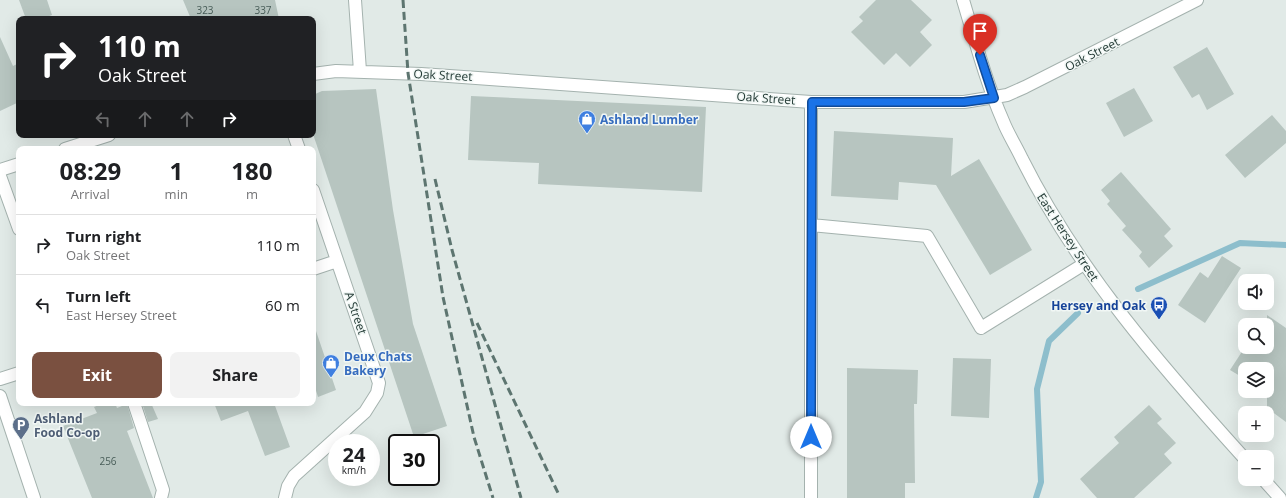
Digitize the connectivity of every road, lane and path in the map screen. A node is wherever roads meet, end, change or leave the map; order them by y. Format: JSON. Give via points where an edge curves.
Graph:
{"nodes":[{"id":1,"x":356,"y":0,"type":"edge"},
{"id":2,"x":963,"y":0,"type":"edge"},
{"id":3,"x":1197,"y":0,"type":"edge"},
{"id":4,"x":360,"y":71,"type":"junction"},
{"id":5,"x":316,"y":74,"type":"edge"},
{"id":6,"x":994,"y":98,"type":"junction"},
{"id":7,"x":812,"y":102,"type":"junction"},
{"id":8,"x":100,"y":138,"type":"edge"},
{"id":9,"x":74,"y":146,"type":"edge"},
{"id":10,"x":16,"y":165,"type":"edge"},
{"id":11,"x":0,"y":170,"type":"edge"},
{"id":12,"x":0,"y":176,"type":"edge"},
{"id":13,"x":316,"y":199,"type":"edge"},
{"id":14,"x":16,"y":221,"type":"edge"},
{"id":15,"x":811,"y":225,"type":"junction"},
{"id":16,"x":337,"y":261,"type":"junction"},
{"id":17,"x":1084,"y":264,"type":"junction"},
{"id":18,"x":316,"y":268,"type":"edge"},
{"id":19,"x":16,"y":374,"type":"edge"},
{"id":20,"x":0,"y":380,"type":"edge"},
{"id":21,"x":0,"y":396,"type":"edge"},
{"id":22,"x":135,"y":406,"type":"edge"},
{"id":23,"x":1238,"y":451,"type":"edge"},
{"id":24,"x":1269,"y":486,"type":"edge"},
{"id":25,"x":34,"y":498,"type":"edge"},
{"id":26,"x":161,"y":498,"type":"edge"},
{"id":27,"x":285,"y":498,"type":"edge"},
{"id":28,"x":811,"y":498,"type":"edge"},
{"id":29,"x":1280,"y":498,"type":"edge"}],
"edges":[{"from":1,"to":4,"type":"street"},
{"from":2,"to":6,"type":"street","name":"East Hersey Street"},
{"from":3,"to":6,"type":"street","name":"Oak Street","via":[[1025,87]]},
{"from":4,"to":5,"type":"street","name":"Oak Street"},
{"from":4,"to":7,"type":"street","name":"Oak Street"},
{"from":6,"to":7,"type":"street","name":"Oak Street","via":[[964,102]]},
{"from":6,"to":17,"type":"street","name":"East Hersey Street","via":[[1038,191]]},
{"from":7,"to":15,"type":"street"},
{"from":8,"to":9,"type":"street"},
{"from":10,"to":11,"type":"street"},
{"from":12,"to":14,"type":"street"},
{"from":13,"to":16,"type":"street","name":"A Street"},
{"from":15,"to":17,"type":"street","via":[[927,236],[981,328]]},
{"from":15,"to":28,"type":"street"},
{"from":16,"to":18,"type":"street"},
{"from":16,"to":27,"type":"street","name":"A Street","via":[[376,373],[379,383],[377,393],[365,412],[294,476]]},
{"from":17,"to":23,"type":"street","name":"East Hersey Street","via":[[1132,330]]},
{"from":19,"to":20,"type":"street"},
{"from":21,"to":25,"type":"street"},
{"from":22,"to":26,"type":"street","via":[[163,490]]},
{"from":24,"to":29,"type":"street"}]}
